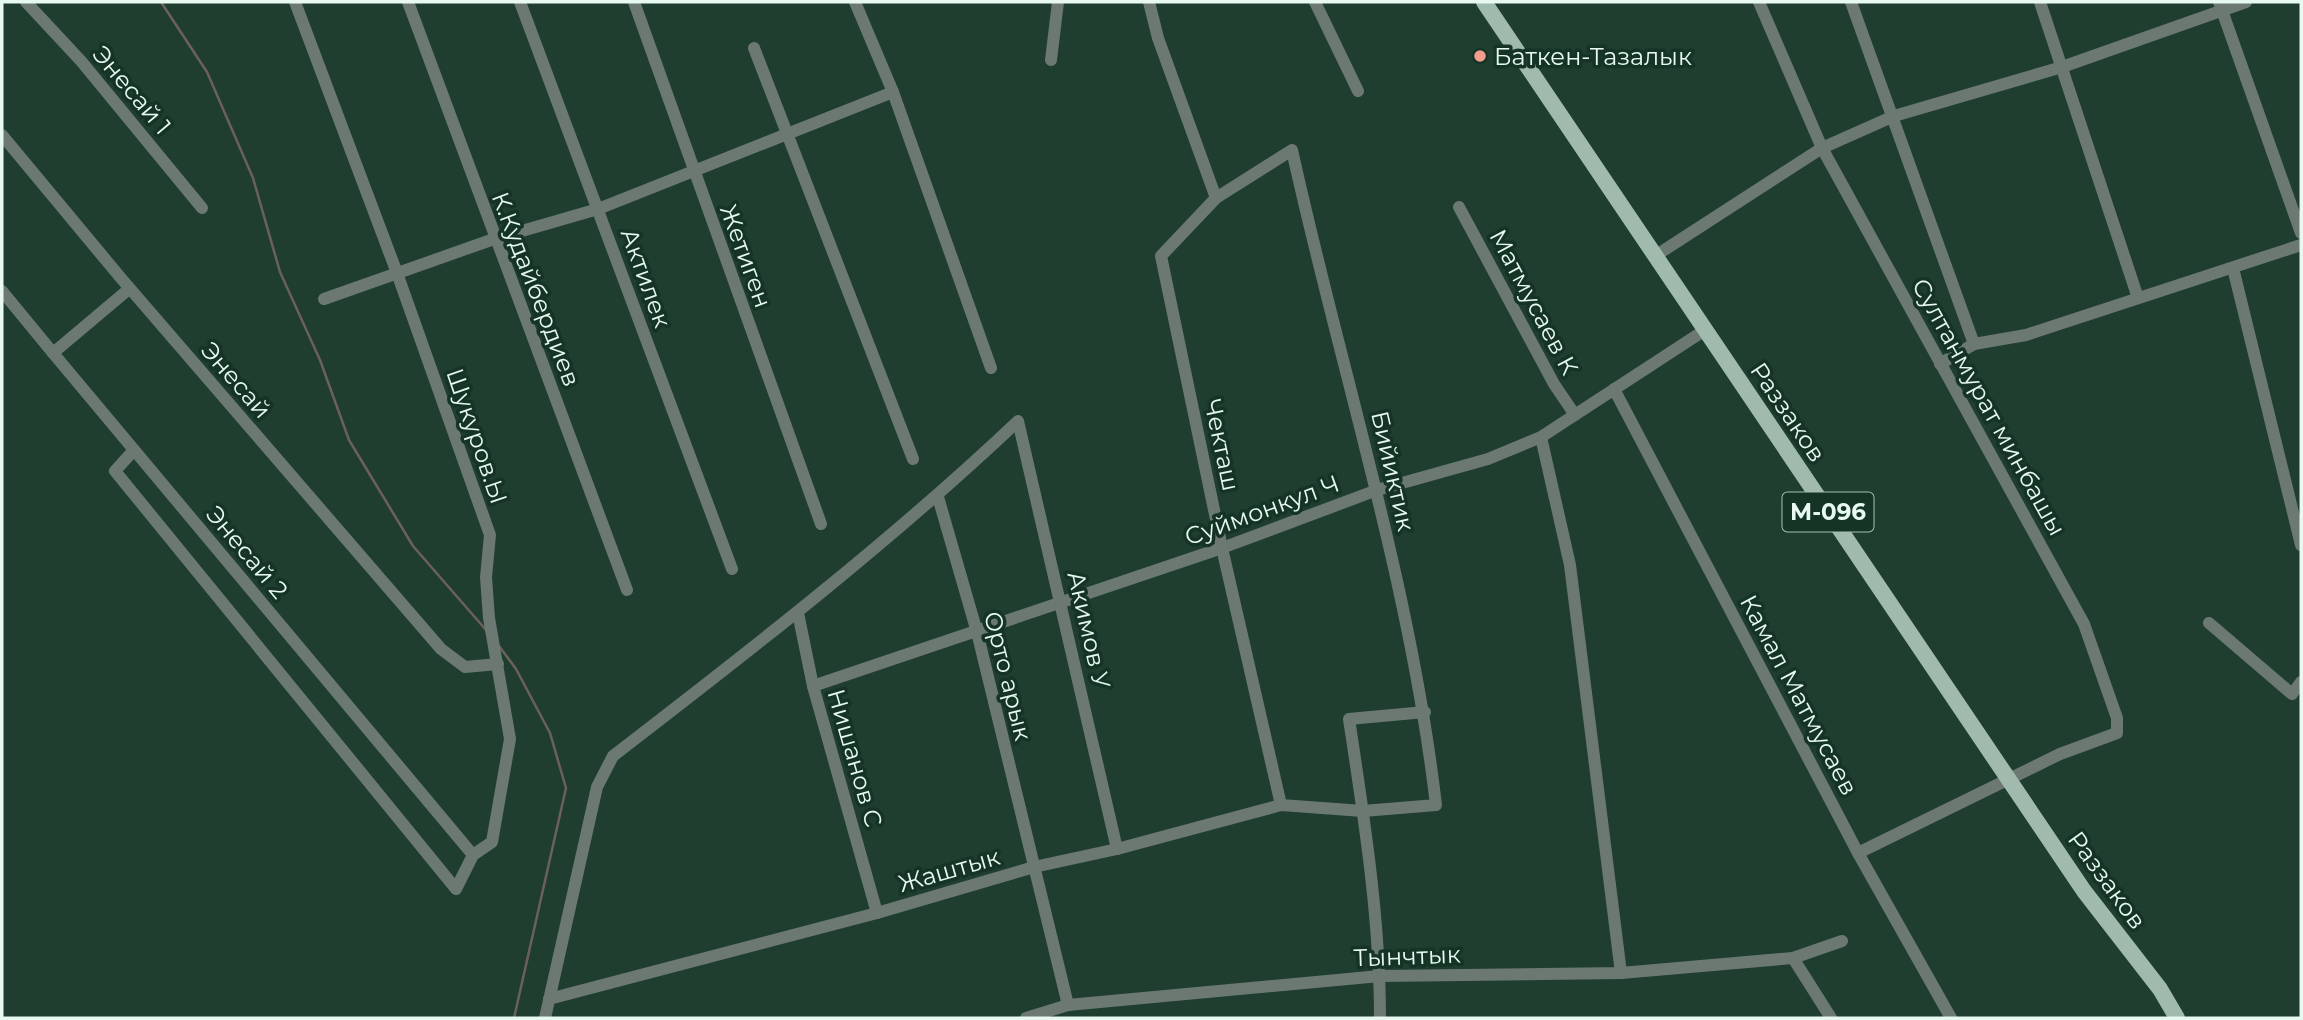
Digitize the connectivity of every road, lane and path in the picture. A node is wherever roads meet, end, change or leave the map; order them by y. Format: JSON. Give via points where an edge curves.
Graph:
{"nodes":[{"id":1,"x":26,"y":2,"type":"edge"},
{"id":2,"x":295,"y":2,"type":"edge"},
{"id":3,"x":408,"y":2,"type":"edge"},
{"id":4,"x":520,"y":2,"type":"edge"},
{"id":5,"x":634,"y":2,"type":"edge"},
{"id":6,"x":855,"y":2,"type":"edge"},
{"id":7,"x":1058,"y":2,"type":"edge"},
{"id":8,"x":1149,"y":2,"type":"edge"},
{"id":9,"x":1315,"y":2,"type":"edge"},
{"id":10,"x":1484,"y":2,"type":"edge"},
{"id":11,"x":1759,"y":2,"type":"edge"},
{"id":12,"x":1852,"y":2,"type":"edge"},
{"id":13,"x":2040,"y":2,"type":"edge"},
{"id":14,"x":2246,"y":2,"type":"edge"},
{"id":15,"x":2221,"y":6,"type":"edge"},
{"id":16,"x":754,"y":48,"type":"dead end"},
{"id":17,"x":1051,"y":60,"type":"dead end"},
{"id":18,"x":2062,"y":67,"type":"junction"},
{"id":19,"x":1358,"y":91,"type":"dead end"},
{"id":20,"x":893,"y":92,"type":"junction"},
{"id":21,"x":1894,"y":116,"type":"junction"},
{"id":22,"x":788,"y":134,"type":"junction"},
{"id":23,"x":2,"y":135,"type":"edge"},
{"id":24,"x":1822,"y":148,"type":"junction"},
{"id":25,"x":694,"y":172,"type":"junction"},
{"id":26,"x":1216,"y":198,"type":"junction"},
{"id":27,"x":1459,"y":207,"type":"dead end"},
{"id":28,"x":202,"y":208,"type":"dead end"},
{"id":29,"x":598,"y":209,"type":"junction"},
{"id":30,"x":2301,"y":233,"type":"edge"},
{"id":31,"x":494,"y":239,"type":"junction"},
{"id":32,"x":2301,"y":245,"type":"edge"},
{"id":33,"x":1655,"y":256,"type":"junction"},
{"id":34,"x":2233,"y":268,"type":"junction"},
{"id":35,"x":397,"y":273,"type":"junction"},
{"id":36,"x":129,"y":289,"type":"junction"},
{"id":37,"x":2,"y":291,"type":"edge"},
{"id":38,"x":2138,"y":298,"type":"junction"},
{"id":39,"x":324,"y":299,"type":"dead end"},
{"id":40,"x":1705,"y":330,"type":"junction"},
{"id":41,"x":1974,"y":344,"type":"junction"},
{"id":42,"x":53,"y":353,"type":"junction"},
{"id":43,"x":1940,"y":363,"type":"junction"},
{"id":44,"x":991,"y":368,"type":"dead end"},
{"id":45,"x":1614,"y":389,"type":"junction"},
{"id":46,"x":1575,"y":415,"type":"junction"},
{"id":47,"x":1541,"y":437,"type":"junction"},
{"id":48,"x":134,"y":450,"type":"junction"},
{"id":49,"x":912,"y":458,"type":"dead end"},
{"id":50,"x":1377,"y":490,"type":"junction"},
{"id":51,"x":938,"y":497,"type":"junction"},
{"id":52,"x":821,"y":524,"type":"dead end"},
{"id":53,"x":2301,"y":545,"type":"edge"},
{"id":54,"x":1222,"y":548,"type":"junction"},
{"id":55,"x":732,"y":569,"type":"dead end"},
{"id":56,"x":626,"y":590,"type":"dead end"},
{"id":57,"x":1062,"y":603,"type":"junction"},
{"id":58,"x":798,"y":613,"type":"junction"},
{"id":59,"x":2209,"y":623,"type":"dead end"},
{"id":60,"x":976,"y":632,"type":"junction"},
{"id":61,"x":498,"y":664,"type":"junction"},
{"id":62,"x":2301,"y":682,"type":"edge"},
{"id":63,"x":813,"y":686,"type":"junction"},
{"id":64,"x":1425,"y":712,"type":"junction"},
{"id":65,"x":2011,"y":780,"type":"junction"},
{"id":66,"x":1281,"y":805,"type":"junction"},
{"id":67,"x":1436,"y":805,"type":"joint"},
{"id":68,"x":1363,"y":811,"type":"junction"},
{"id":69,"x":1117,"y":849,"type":"junction"},
{"id":70,"x":1858,"y":853,"type":"junction"},
{"id":71,"x":473,"y":855,"type":"junction"},
{"id":72,"x":1034,"y":867,"type":"junction"},
{"id":73,"x":877,"y":914,"type":"junction"},
{"id":74,"x":1842,"y":940,"type":"dead end"},
{"id":75,"x":1793,"y":958,"type":"junction"},
{"id":76,"x":1621,"y":973,"type":"junction"},
{"id":77,"x":1380,"y":976,"type":"junction"},
{"id":78,"x":549,"y":999,"type":"junction"},
{"id":79,"x":1068,"y":1005,"type":"junction"},
{"id":80,"x":545,"y":1018,"type":"edge"},
{"id":81,"x":1026,"y":1018,"type":"edge"},
{"id":82,"x":1380,"y":1018,"type":"edge"},
{"id":83,"x":1831,"y":1018,"type":"edge"},
{"id":84,"x":1951,"y":1018,"type":"edge"},
{"id":85,"x":2177,"y":1018,"type":"edge"}],
"edges":[{"from":1,"to":28,"type":"street","name":"Энесай 1"},
{"from":2,"to":35,"type":"street","name":"Шукуров.Ы"},
{"from":3,"to":31,"type":"street","name":"К.Кудайбердиев"},
{"from":4,"to":29,"type":"street","name":"Актилек"},
{"from":5,"to":25,"type":"street","name":"Жетиген"},
{"from":6,"to":20,"type":"street"},
{"from":7,"to":17,"type":"street"},
{"from":8,"to":26,"type":"street"},
{"from":9,"to":19,"type":"street"},
{"from":10,"to":33,"type":"main road","name":"Раззаков","number":"М-096"},
{"from":11,"to":24,"type":"street","name":"Султанмурат минбашы"},
{"from":12,"to":21,"type":"street"},
{"from":13,"to":18,"type":"street"},
{"from":14,"to":15,"type":"street"},
{"from":15,"to":18,"type":"street"},
{"from":15,"to":30,"type":"street"},
{"from":16,"to":22,"type":"street"},
{"from":18,"to":21,"type":"street"},
{"from":18,"to":38,"type":"street"},
{"from":20,"to":22,"type":"street"},
{"from":20,"to":44,"type":"street"},
{"from":21,"to":24,"type":"street"},
{"from":21,"to":41,"type":"street"},
{"from":22,"to":25,"type":"street"},
{"from":22,"to":49,"type":"street"},
{"from":23,"to":36,"type":"street","name":"Энесай"},
{"from":24,"to":33,"type":"street"},
{"from":24,"to":43,"type":"street","name":"Султанмурат минбашы"},
{"from":25,"to":29,"type":"street"},
{"from":25,"to":52,"type":"street","name":"Жетиген"},
{"from":26,"to":50,"type":"street","name":"Бийиктик","via":[[1292,150]]},
{"from":26,"to":54,"type":"street","name":"Чекташ","via":[[1161,256]]},
{"from":27,"to":46,"type":"street","name":"Матмусаев К"},
{"from":29,"to":31,"type":"street"},
{"from":29,"to":55,"type":"street","name":"Актилек"},
{"from":31,"to":35,"type":"street"},
{"from":31,"to":56,"type":"street","name":"К.Кудайбердиев"},
{"from":32,"to":34,"type":"street"},
{"from":33,"to":40,"type":"main road","name":"Раззаков","number":"М-096"},
{"from":34,"to":38,"type":"street"},
{"from":34,"to":53,"type":"street"},
{"from":35,"to":39,"type":"street"},
{"from":35,"to":61,"type":"street","name":"Шукуров.Ы","via":[[490,535],[486,577]]},
{"from":36,"to":42,"type":"street"},
{"from":36,"to":61,"type":"street","name":"Энесай","via":[[441,649],[465,667]]},
{"from":37,"to":42,"type":"street","name":"Энесай 2"},
{"from":38,"to":41,"type":"street","via":[[2026,335]]},
{"from":40,"to":45,"type":"street","name":"Суймонкул Ч"},
{"from":40,"to":65,"type":"main road","name":"Раззаков","number":"М-096"},
{"from":41,"to":43,"type":"street"},
{"from":42,"to":48,"type":"street","name":"Энесай 2"},
{"from":43,"to":65,"type":"street","name":"Султанмурат минбашы","via":[[2084,624],[2117,718],[2117,733],[2060,754]]},
{"from":45,"to":46,"type":"street","name":"Суймонкул Ч"},
{"from":45,"to":70,"type":"street","name":"Камал Матмусаев"},
{"from":46,"to":47,"type":"street","name":"Суймонкул Ч"},
{"from":47,"to":50,"type":"street","name":"Суймонкул Ч","via":[[1488,459]]},
{"from":47,"to":76,"type":"street","via":[[1570,565]]},
{"from":48,"to":71,"type":"street","name":"Энесай 2"},
{"from":48,"to":71,"type":"street","name":"Шукуров.Ы","via":[[115,471],[456,889]]},
{"from":50,"to":54,"type":"street","name":"Суймонкул Ч"},
{"from":50,"to":64,"type":"street","name":"Бийиктик"},
{"from":51,"to":57,"type":"street","name":"Акимов У","via":[[1018,421]]},
{"from":51,"to":58,"type":"street"},
{"from":51,"to":60,"type":"street","name":"Орто арык"},
{"from":54,"to":57,"type":"street","name":"Суймонкул Ч"},
{"from":54,"to":66,"type":"street","name":"Чекташ"},
{"from":57,"to":60,"type":"street","name":"Суймонкул Ч"},
{"from":57,"to":69,"type":"street","name":"Акимов У"},
{"from":58,"to":63,"type":"street","name":"Нишанов С"},
{"from":58,"to":78,"type":"street","via":[[613,756],[597,787]]},
{"from":59,"to":62,"type":"street","via":[[2292,694]]},
{"from":60,"to":63,"type":"street","name":"Суймонкул Ч"},
{"from":60,"to":72,"type":"street","name":"Орто арык"},
{"from":61,"to":71,"type":"street","name":"Шукуров.Ы","via":[[510,739],[492,842]]},
{"from":63,"to":73,"type":"street","name":"Нишанов С"},
{"from":64,"to":67,"type":"street","name":"Бийиктик"},
{"from":64,"to":68,"type":"street","via":[[1349,719]]},
{"from":65,"to":70,"type":"street"},
{"from":65,"to":85,"type":"main road","name":"Раззаков","number":"М-096","via":[[2084,891]]},
{"from":66,"to":68,"type":"street","name":"Жаштык"},
{"from":66,"to":69,"type":"street","name":"Жаштык"},
{"from":67,"to":68,"type":"street","name":"Жаштык"},
{"from":68,"to":77,"type":"street"},
{"from":69,"to":72,"type":"street","name":"Жаштык"},
{"from":70,"to":84,"type":"street","name":"Камал Матмусаев"},
{"from":72,"to":73,"type":"street","name":"Жаштык"},
{"from":72,"to":79,"type":"street","name":"Орто арык"},
{"from":73,"to":78,"type":"street","name":"Жаштык"},
{"from":74,"to":75,"type":"street","name":"Тынчтык"},
{"from":75,"to":76,"type":"street","name":"Тынчтык"},
{"from":75,"to":83,"type":"street"},
{"from":76,"to":77,"type":"street","name":"Тынчтык"},
{"from":77,"to":79,"type":"street","name":"Тынчтык"},
{"from":77,"to":82,"type":"street"},
{"from":78,"to":80,"type":"street"},
{"from":79,"to":81,"type":"street","name":"Тынчтык"}]}
